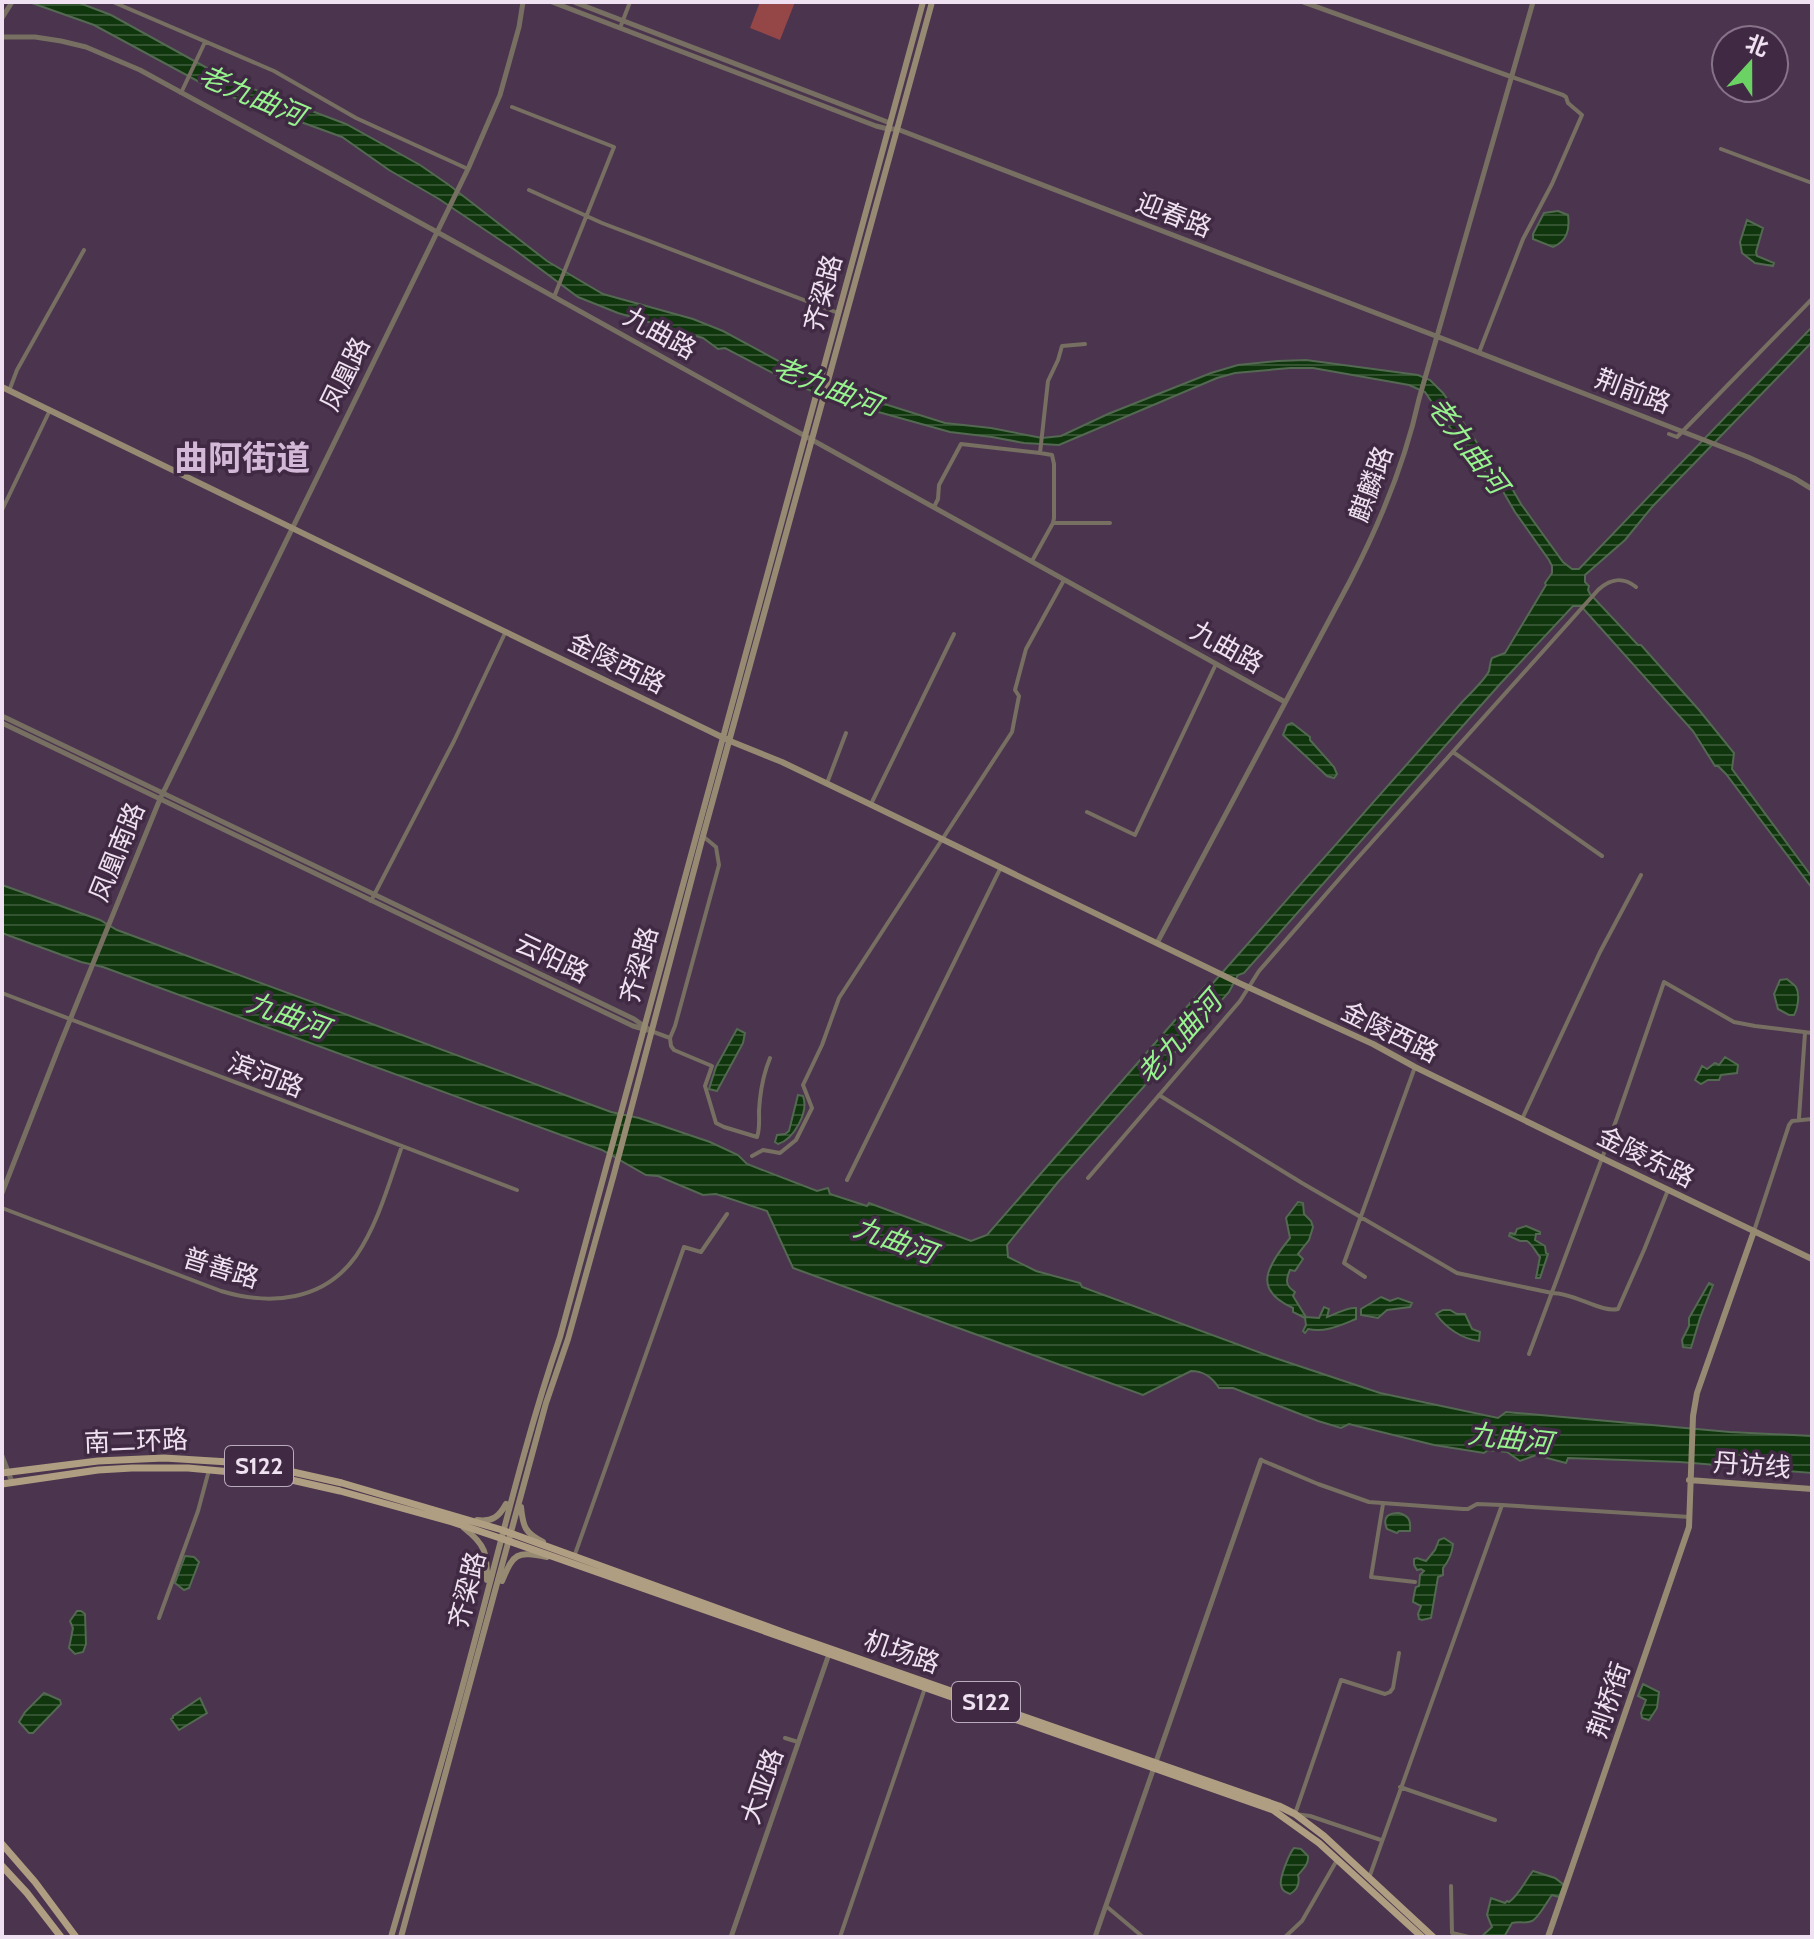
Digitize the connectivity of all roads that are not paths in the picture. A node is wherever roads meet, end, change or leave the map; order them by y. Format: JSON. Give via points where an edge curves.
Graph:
{"nodes":[{"id":1,"x":12,"y":2,"type":"edge"},
{"id":2,"x":113,"y":2,"type":"edge"},
{"id":3,"x":523,"y":2,"type":"edge"},
{"id":4,"x":552,"y":2,"type":"edge"},
{"id":5,"x":574,"y":2,"type":"edge"},
{"id":6,"x":630,"y":2,"type":"edge"},
{"id":7,"x":923,"y":2,"type":"edge"},
{"id":8,"x":932,"y":2,"type":"edge"},
{"id":9,"x":1303,"y":2,"type":"edge"},
{"id":10,"x":1533,"y":2,"type":"edge"},
{"id":11,"x":2,"y":18,"type":"edge"},
{"id":12,"x":621,"y":25,"type":"junction"},
{"id":13,"x":2,"y":37,"type":"edge"},
{"id":14,"x":205,"y":42,"type":"junction"},
{"id":15,"x":1512,"y":77,"type":"junction"},
{"id":16,"x":181,"y":93,"type":"junction"},
{"id":17,"x":512,"y":107,"type":"dead end"},
{"id":18,"x":889,"y":126,"type":"junction"},
{"id":19,"x":897,"y":129,"type":"junction"},
{"id":20,"x":1721,"y":149,"type":"dead end"},
{"id":21,"x":468,"y":169,"type":"junction"},
{"id":22,"x":1812,"y":183,"type":"edge"},
{"id":23,"x":529,"y":190,"type":"dead end"},
{"id":24,"x":587,"y":215,"type":"junction"},
{"id":25,"x":437,"y":232,"type":"junction"},
{"id":26,"x":84,"y":250,"type":"dead end"},
{"id":27,"x":855,"y":266,"type":"junction"},
{"id":28,"x":554,"y":297,"type":"junction"},
{"id":29,"x":1812,"y":299,"type":"edge"},
{"id":30,"x":838,"y":313,"type":"junction"},
{"id":31,"x":1437,"y":335,"type":"junction"},
{"id":32,"x":1085,"y":344,"type":"dead end"},
{"id":33,"x":1480,"y":350,"type":"dead end"},
{"id":34,"x":824,"y":379,"type":"junction"},
{"id":35,"x":5,"y":389,"type":"edge"},
{"id":36,"x":820,"y":397,"type":"junction"},
{"id":37,"x":50,"y":410,"type":"junction"},
{"id":38,"x":1682,"y":431,"type":"junction"},
{"id":39,"x":1669,"y":434,"type":"dead end"},
{"id":40,"x":805,"y":435,"type":"junction"},
{"id":41,"x":812,"y":439,"type":"junction"},
{"id":42,"x":1040,"y":452,"type":"junction"},
{"id":43,"x":1812,"y":489,"type":"edge"},
{"id":44,"x":934,"y":507,"type":"junction"},
{"id":45,"x":2,"y":510,"type":"edge"},
{"id":46,"x":1053,"y":523,"type":"junction"},
{"id":47,"x":1110,"y":523,"type":"dead end"},
{"id":48,"x":293,"y":528,"type":"junction"},
{"id":49,"x":1032,"y":562,"type":"junction"},
{"id":50,"x":1064,"y":580,"type":"junction"},
{"id":51,"x":1636,"y":587,"type":"dead end"},
{"id":52,"x":506,"y":631,"type":"junction"},
{"id":53,"x":954,"y":634,"type":"dead end"},
{"id":54,"x":1216,"y":664,"type":"junction"},
{"id":55,"x":1285,"y":702,"type":"junction"},
{"id":56,"x":2,"y":716,"type":"edge"},
{"id":57,"x":2,"y":723,"type":"edge"},
{"id":58,"x":846,"y":733,"type":"dead end"},
{"id":59,"x":722,"y":737,"type":"junction"},
{"id":60,"x":730,"y":741,"type":"junction"},
{"id":61,"x":1453,"y":752,"type":"junction"},
{"id":62,"x":827,"y":783,"type":"junction"},
{"id":63,"x":161,"y":796,"type":"junction"},
{"id":64,"x":871,"y":804,"type":"junction"},
{"id":65,"x":1087,"y":812,"type":"dead end"},
{"id":66,"x":700,"y":835,"type":"junction"},
{"id":67,"x":942,"y":839,"type":"junction"},
{"id":68,"x":1602,"y":856,"type":"dead end"},
{"id":69,"x":1001,"y":867,"type":"junction"},
{"id":70,"x":1641,"y":875,"type":"dead end"},
{"id":71,"x":373,"y":898,"type":"junction"},
{"id":72,"x":1157,"y":943,"type":"junction"},
{"id":73,"x":1249,"y":987,"type":"junction"},
{"id":74,"x":2,"y":993,"type":"edge"},
{"id":75,"x":70,"y":1019,"type":"junction"},
{"id":76,"x":643,"y":1027,"type":"junction"},
{"id":77,"x":651,"y":1031,"type":"junction"},
{"id":78,"x":1805,"y":1033,"type":"junction"},
{"id":79,"x":1812,"y":1033,"type":"edge"},
{"id":80,"x":670,"y":1038,"type":"junction"},
{"id":81,"x":770,"y":1058,"type":"dead end"},
{"id":82,"x":1415,"y":1067,"type":"junction"},
{"id":83,"x":1159,"y":1095,"type":"junction"},
{"id":84,"x":629,"y":1098,"type":"junction"},
{"id":85,"x":1522,"y":1119,"type":"junction"},
{"id":86,"x":1799,"y":1119,"type":"junction"},
{"id":87,"x":1812,"y":1119,"type":"edge"},
{"id":88,"x":402,"y":1146,"type":"junction"},
{"id":89,"x":752,"y":1156,"type":"dead end"},
{"id":90,"x":1602,"y":1158,"type":"junction"},
{"id":91,"x":1088,"y":1178,"type":"dead end"},
{"id":92,"x":847,"y":1180,"type":"dead end"},
{"id":93,"x":517,"y":1190,"type":"dead end"},
{"id":94,"x":1668,"y":1190,"type":"junction"},
{"id":95,"x":2,"y":1193,"type":"edge"},
{"id":96,"x":2,"y":1208,"type":"edge"},
{"id":97,"x":727,"y":1214,"type":"dead end"},
{"id":98,"x":1361,"y":1218,"type":"junction"},
{"id":99,"x":1754,"y":1231,"type":"junction"},
{"id":100,"x":1812,"y":1259,"type":"edge"},
{"id":101,"x":1365,"y":1277,"type":"dead end"},
{"id":102,"x":1552,"y":1293,"type":"junction"},
{"id":103,"x":1529,"y":1354,"type":"dead end"},
{"id":104,"x":2,"y":1456,"type":"edge"},
{"id":105,"x":1261,"y":1460,"type":"joint"},
{"id":106,"x":209,"y":1470,"type":"junction"},
{"id":107,"x":4,"y":1473,"type":"edge"},
{"id":108,"x":1690,"y":1477,"type":"junction"},
{"id":109,"x":304,"y":1478,"type":"junction"},
{"id":110,"x":12,"y":1482,"type":"junction"},
{"id":111,"x":2,"y":1487,"type":"edge"},
{"id":112,"x":1812,"y":1489,"type":"edge"},
{"id":113,"x":512,"y":1494,"type":"junction"},
{"id":114,"x":520,"y":1499,"type":"junction"},
{"id":115,"x":1383,"y":1504,"type":"junction"},
{"id":116,"x":1502,"y":1505,"type":"junction"},
{"id":117,"x":1690,"y":1517,"type":"junction"},
{"id":118,"x":463,"y":1522,"type":"junction"},
{"id":119,"x":506,"y":1536,"type":"junction"},
{"id":120,"x":569,"y":1557,"type":"junction"},
{"id":121,"x":1415,"y":1582,"type":"dead end"},
{"id":122,"x":487,"y":1591,"type":"junction"},
{"id":123,"x":494,"y":1595,"type":"junction"},
{"id":124,"x":159,"y":1618,"type":"dead end"},
{"id":125,"x":830,"y":1651,"type":"junction"},
{"id":126,"x":1399,"y":1653,"type":"dead end"},
{"id":127,"x":926,"y":1685,"type":"junction"},
{"id":128,"x":785,"y":1738,"type":"dead end"},
{"id":129,"x":798,"y":1742,"type":"junction"},
{"id":130,"x":1156,"y":1765,"type":"junction"},
{"id":131,"x":1400,"y":1787,"type":"junction"},
{"id":132,"x":1295,"y":1814,"type":"junction"},
{"id":133,"x":1495,"y":1820,"type":"dead end"},
{"id":134,"x":1381,"y":1840,"type":"junction"},
{"id":135,"x":2,"y":1843,"type":"edge"},
{"id":136,"x":1338,"y":1860,"type":"junction"},
{"id":137,"x":2,"y":1864,"type":"edge"},
{"id":138,"x":1369,"y":1878,"type":"junction"},
{"id":139,"x":1451,"y":1886,"type":"dead end"},
{"id":140,"x":1106,"y":1906,"type":"junction"},
{"id":141,"x":1450,"y":1935,"type":"edge"},
{"id":142,"x":61,"y":1937,"type":"edge"},
{"id":143,"x":76,"y":1937,"type":"edge"},
{"id":144,"x":391,"y":1937,"type":"edge"},
{"id":145,"x":401,"y":1937,"type":"edge"},
{"id":146,"x":731,"y":1937,"type":"edge"},
{"id":147,"x":840,"y":1937,"type":"edge"},
{"id":148,"x":1095,"y":1937,"type":"edge"},
{"id":149,"x":1143,"y":1937,"type":"edge"},
{"id":150,"x":1285,"y":1937,"type":"edge"},
{"id":151,"x":1422,"y":1937,"type":"edge"},
{"id":152,"x":1433,"y":1937,"type":"edge"},
{"id":153,"x":1469,"y":1937,"type":"edge"},
{"id":154,"x":1548,"y":1937,"type":"edge"}],
"edges":[{"from":1,"to":11,"type":"street"},
{"from":2,"to":14,"type":"street"},
{"from":3,"to":21,"type":"street","name":"凤凰路","via":[[500,95]]},
{"from":4,"to":12,"type":"street","name":"迎春路"},
{"from":5,"to":12,"type":"street","name":"迎春路"},
{"from":6,"to":12,"type":"street"},
{"from":7,"to":18,"type":"main road","name":"齐梁路"},
{"from":8,"to":19,"type":"main road","name":"齐梁路"},
{"from":9,"to":15,"type":"street"},
{"from":10,"to":15,"type":"street","name":"麒麟路"},
{"from":12,"to":18,"type":"street","name":"迎春路"},
{"from":13,"to":16,"type":"street","name":"九曲路","via":[[86,47]]},
{"from":14,"to":16,"type":"street"},
{"from":14,"to":21,"type":"street"},
{"from":15,"to":31,"type":"street","name":"麒麟路"},
{"from":15,"to":33,"type":"street","via":[[1563,95],[1582,115],[1523,239]]},
{"from":16,"to":25,"type":"street","name":"九曲路"},
{"from":17,"to":24,"type":"street","via":[[614,147]]},
{"from":18,"to":19,"type":"street","name":"迎春路"},
{"from":18,"to":27,"type":"main road","name":"齐梁路"},
{"from":19,"to":27,"type":"main road","name":"齐梁路"},
{"from":19,"to":31,"type":"street","name":"迎春路"},
{"from":20,"to":22,"type":"street"},
{"from":21,"to":25,"type":"street","name":"凤凰路"},
{"from":23,"to":24,"type":"street"},
{"from":24,"to":28,"type":"street"},
{"from":24,"to":30,"type":"street"},
{"from":25,"to":28,"type":"street","name":"九曲路"},
{"from":25,"to":48,"type":"street","name":"凤凰路"},
{"from":26,"to":35,"type":"street"},
{"from":27,"to":30,"type":"main road","name":"齐梁路"},
{"from":27,"to":34,"type":"main road","name":"齐梁路"},
{"from":28,"to":40,"type":"street","name":"九曲路"},
{"from":29,"to":38,"type":"street"},
{"from":30,"to":34,"type":"main road","name":"齐梁路"},
{"from":31,"to":38,"type":"street","name":"荆前路"},
{"from":31,"to":55,"type":"street","name":"麒麟路","via":[[1386,507]]},
{"from":32,"to":42,"type":"street","via":[[1062,346],[1048,381]]},
{"from":34,"to":36,"type":"main road","name":"齐梁路"},
{"from":35,"to":37,"type":"main road","name":"金陵西路"},
{"from":36,"to":40,"type":"main road","name":"齐梁路"},
{"from":36,"to":41,"type":"main road","name":"齐梁路"},
{"from":37,"to":45,"type":"street"},
{"from":37,"to":48,"type":"main road","name":"金陵西路"},
{"from":38,"to":39,"type":"street","via":[[1677,437]]},
{"from":38,"to":43,"type":"street","name":"荆前路"},
{"from":40,"to":41,"type":"street","name":"九曲路"},
{"from":40,"to":59,"type":"main road","name":"齐梁路"},
{"from":41,"to":44,"type":"street","name":"九曲路"},
{"from":41,"to":60,"type":"main road","name":"齐梁路"},
{"from":42,"to":44,"type":"street","via":[[961,444],[939,485]]},
{"from":42,"to":46,"type":"street","via":[[1052,455],[1054,464]]},
{"from":44,"to":49,"type":"street","name":"九曲路"},
{"from":46,"to":47,"type":"street"},
{"from":46,"to":49,"type":"street"},
{"from":48,"to":52,"type":"main road","name":"金陵西路"},
{"from":48,"to":63,"type":"street","name":"凤凰路"},
{"from":49,"to":50,"type":"street","name":"九曲路"},
{"from":50,"to":54,"type":"street","name":"九曲路"},
{"from":50,"to":67,"type":"street","via":[[1026,649],[1015,690],[1019,696],[1012,732]]},
{"from":51,"to":61,"type":"street","via":[[1608,581]]},
{"from":52,"to":59,"type":"main road","name":"金陵西路"},
{"from":52,"to":71,"type":"street"},
{"from":53,"to":64,"type":"street"},
{"from":54,"to":55,"type":"street","name":"九曲路"},
{"from":54,"to":65,"type":"street","via":[[1135,835]]},
{"from":55,"to":72,"type":"street","name":"麒麟路"},
{"from":56,"to":63,"type":"street","name":"云阳路"},
{"from":57,"to":63,"type":"street","name":"云阳路"},
{"from":58,"to":62,"type":"street"},
{"from":59,"to":60,"type":"main road","name":"金陵西路"},
{"from":59,"to":66,"type":"main road","name":"齐梁路"},
{"from":60,"to":62,"type":"main road","name":"金陵西路"},
{"from":60,"to":66,"type":"main road","name":"齐梁路"},
{"from":61,"to":68,"type":"street"},
{"from":61,"to":73,"type":"street"},
{"from":62,"to":64,"type":"main road","name":"金陵西路"},
{"from":63,"to":71,"type":"street","name":"云阳路"},
{"from":63,"to":75,"type":"street","name":"凤凰南路"},
{"from":64,"to":67,"type":"main road","name":"金陵西路"},
{"from":66,"to":76,"type":"main road","name":"齐梁路"},
{"from":66,"to":77,"type":"main road","name":"齐梁路"},
{"from":66,"to":80,"type":"street","via":[[716,847],[719,865]]},
{"from":67,"to":69,"type":"main road","name":"金陵西路"},
{"from":67,"to":89,"type":"street","via":[[839,998],[803,1085],[812,1108],[796,1140],[780,1153],[763,1150]]},
{"from":69,"to":72,"type":"main road","name":"金陵西路"},
{"from":69,"to":92,"type":"street"},
{"from":70,"to":85,"type":"street"},
{"from":71,"to":76,"type":"street","name":"云阳路"},
{"from":72,"to":73,"type":"main road","name":"金陵西路"},
{"from":73,"to":82,"type":"main road","name":"金陵西路"},
{"from":73,"to":83,"type":"street"},
{"from":74,"to":75,"type":"street","name":"滨河路"},
{"from":75,"to":88,"type":"street","name":"滨河路"},
{"from":75,"to":95,"type":"street"},
{"from":76,"to":77,"type":"street","name":"云阳路"},
{"from":76,"to":84,"type":"main road","name":"齐梁路"},
{"from":77,"to":80,"type":"street"},
{"from":77,"to":84,"type":"main road","name":"齐梁路"},
{"from":78,"to":79,"type":"street"},
{"from":78,"to":86,"type":"street"},
{"from":78,"to":90,"type":"street","via":[[1734,1022],[1664,982]]},
{"from":80,"to":81,"type":"street","via":[[674,1050],[712,1066],[705,1086],[716,1123],[757,1137]]},
{"from":82,"to":85,"type":"main road","name":"金陵西路"},
{"from":82,"to":98,"type":"street"},
{"from":83,"to":91,"type":"street"},
{"from":83,"to":98,"type":"street"},
{"from":84,"to":113,"type":"main road","name":"齐梁路"},
{"from":84,"to":114,"type":"main road","name":"齐梁路","via":[[614,1174]]},
{"from":85,"to":90,"type":"main road","name":"金陵东路"},
{"from":86,"to":87,"type":"street"},
{"from":86,"to":99,"type":"street","via":[[1789,1125]]},
{"from":88,"to":93,"type":"street","name":"滨河路"},
{"from":88,"to":96,"type":"street","name":"普善路","via":[[376,1218],[344,1271],[308,1293],[284,1299],[221,1291]]},
{"from":90,"to":94,"type":"main road","name":"金陵东路"},
{"from":90,"to":102,"type":"street"},
{"from":94,"to":99,"type":"main road","name":"金陵东路"},
{"from":94,"to":102,"type":"street","via":[[1618,1309],[1608,1311]]},
{"from":97,"to":120,"type":"street","via":[[701,1252],[684,1247]]},
{"from":98,"to":101,"type":"street","via":[[1344,1263]]},
{"from":98,"to":102,"type":"street","via":[[1457,1273]]},
{"from":99,"to":100,"type":"main road","name":"金陵东路"},
{"from":99,"to":108,"type":"main road","name":"荆桥街","via":[[1697,1393]]},
{"from":102,"to":103,"type":"street"},
{"from":104,"to":107,"type":"street"},
{"from":105,"to":115,"type":"street"},
{"from":105,"to":130,"type":"street"},
{"from":106,"to":109,"type":"main road","name":"南二环路","number":"S122"},
{"from":106,"to":110,"type":"main road","name":"南二环路","number":"S122","via":[[132,1468]]},
{"from":106,"to":124,"type":"street"},
{"from":107,"to":109,"type":"main road","name":"南二环路","number":"S122","via":[[164,1458],[275,1468]]},
{"from":107,"to":110,"type":"street"},
{"from":108,"to":112,"type":"main road","name":"丹访线"},
{"from":108,"to":117,"type":"main road","name":"荆桥街"},
{"from":109,"to":118,"type":"main road","name":"南二环路","number":"S122"},
{"from":110,"to":111,"type":"main road"},
{"from":113,"to":118,"type":"main road","via":[[493,1520]]},
{"from":113,"to":119,"type":"main road","name":"齐梁路"},
{"from":114,"to":119,"type":"main road","name":"齐梁路"},
{"from":114,"to":120,"type":"main road","via":[[526,1530]]},
{"from":115,"to":116,"type":"street","via":[[1463,1509]]},
{"from":115,"to":121,"type":"street","via":[[1371,1577]]},
{"from":116,"to":117,"type":"street"},
{"from":116,"to":131,"type":"street"},
{"from":117,"to":154,"type":"main road","name":"荆桥街"},
{"from":118,"to":119,"type":"main road","name":"南二环路","number":"S122"},
{"from":118,"to":122,"type":"main road","via":[[485,1551]]},
{"from":119,"to":120,"type":"main road","name":"机场路","number":"S122"},
{"from":119,"to":122,"type":"main road","name":"齐梁路"},
{"from":119,"to":123,"type":"main road","name":"齐梁路"},
{"from":120,"to":123,"type":"main road","via":[[514,1558]]},
{"from":120,"to":125,"type":"main road","name":"机场路","number":"S122"},
{"from":122,"to":144,"type":"main road","name":"齐梁路"},
{"from":123,"to":145,"type":"main road","name":"齐梁路"},
{"from":125,"to":127,"type":"main road","name":"机场路","number":"S122"},
{"from":125,"to":129,"type":"street","name":"大亚路"},
{"from":126,"to":132,"type":"street","via":[[1390,1692],[1341,1680]]},
{"from":127,"to":130,"type":"main road","name":"机场路","number":"S122"},
{"from":127,"to":147,"type":"street"},
{"from":128,"to":129,"type":"street"},
{"from":129,"to":146,"type":"street","name":"大亚路"},
{"from":130,"to":132,"type":"main road","name":"机场路","number":"S122"},
{"from":130,"to":136,"type":"main road","name":"机场路","number":"S122","via":[[1273,1810]]},
{"from":130,"to":140,"type":"street"},
{"from":131,"to":133,"type":"street"},
{"from":131,"to":134,"type":"street"},
{"from":132,"to":134,"type":"street"},
{"from":132,"to":138,"type":"main road","name":"机场路","number":"S122"},
{"from":134,"to":138,"type":"street"},
{"from":135,"to":143,"type":"main road"},
{"from":136,"to":150,"type":"street","via":[[1302,1921]]},
{"from":136,"to":151,"type":"main road","name":"机场路","number":"S122"},
{"from":137,"to":142,"type":"main road"},
{"from":138,"to":152,"type":"main road","name":"机场路","number":"S122"},
{"from":139,"to":141,"type":"street"},
{"from":140,"to":148,"type":"street"},
{"from":140,"to":149,"type":"street"},
{"from":141,"to":153,"type":"street"}]}
